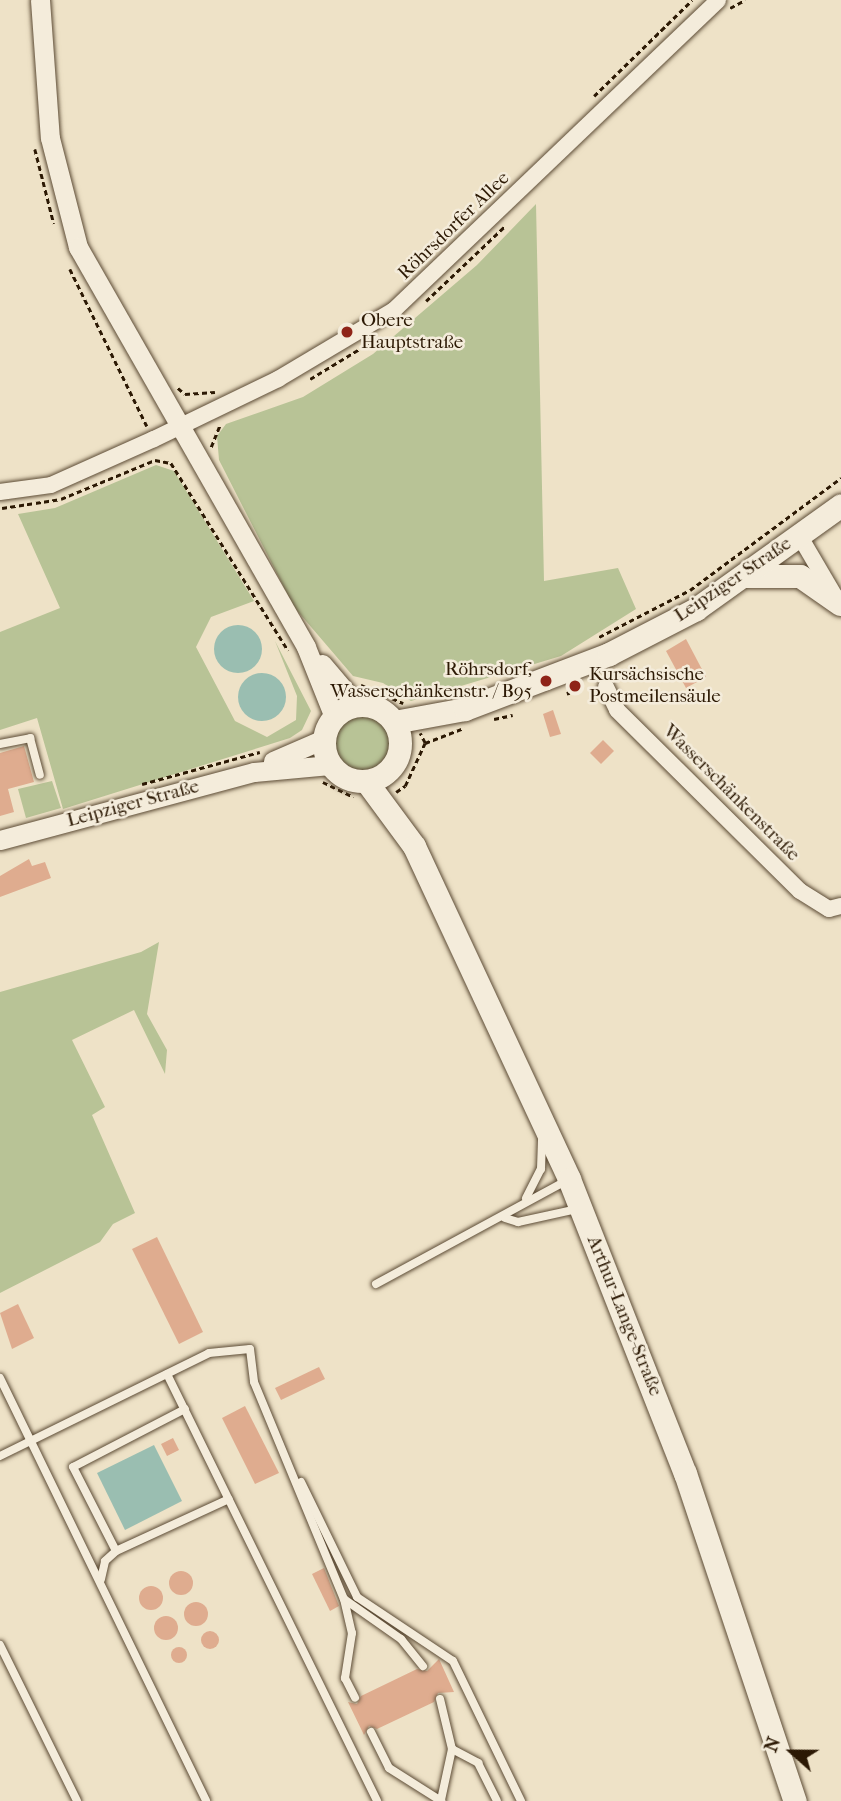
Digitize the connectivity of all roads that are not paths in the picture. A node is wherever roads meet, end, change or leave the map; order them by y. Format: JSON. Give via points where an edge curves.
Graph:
{"nodes":[{"id":1,"x":40,"y":0,"type":"edge"},
{"id":2,"x":718,"y":0,"type":"edge"},
{"id":3,"x":178,"y":427,"type":"junction"},
{"id":4,"x":0,"y":492,"type":"edge"},
{"id":5,"x":841,"y":505,"type":"edge"},
{"id":6,"x":799,"y":535,"type":"junction"},
{"id":7,"x":744,"y":576,"type":"junction"},
{"id":8,"x":840,"y":605,"type":"edge"},
{"id":9,"x":300,"y":655,"type":"junction"},
{"id":10,"x":606,"y":687,"type":"dead end"},
{"id":11,"x":357,"y":705,"type":"junction"},
{"id":12,"x":334,"y":717,"type":"junction"},
{"id":13,"x":397,"y":732,"type":"junction"},
{"id":14,"x":324,"y":739,"type":"junction"},
{"id":15,"x":0,"y":744,"type":"edge"},
{"id":16,"x":389,"y":771,"type":"junction"},
{"id":17,"x":254,"y":772,"type":"junction"},
{"id":18,"x":325,"y":772,"type":"junction"},
{"id":19,"x":40,"y":775,"type":"dead end"},
{"id":20,"x":363,"y":790,"type":"junction"},
{"id":21,"x":6,"y":838,"type":"edge"},
{"id":22,"x":414,"y":846,"type":"junction"},
{"id":23,"x":841,"y":906,"type":"edge"},
{"id":24,"x":541,"y":1118,"type":"junction"},
{"id":25,"x":569,"y":1179,"type":"junction"},
{"id":26,"x":525,"y":1201,"type":"junction"},
{"id":27,"x":581,"y":1209,"type":"junction"},
{"id":28,"x":505,"y":1218,"type":"junction"},
{"id":29,"x":376,"y":1283,"type":"dead end"},
{"id":30,"x":167,"y":1374,"type":"junction"},
{"id":31,"x":0,"y":1378,"type":"edge"},
{"id":32,"x":185,"y":1409,"type":"junction"},
{"id":33,"x":32,"y":1440,"type":"junction"},
{"id":34,"x":0,"y":1456,"type":"edge"},
{"id":35,"x":299,"y":1479,"type":"junction"},
{"id":36,"x":229,"y":1499,"type":"junction"},
{"id":37,"x":116,"y":1551,"type":"junction"},
{"id":38,"x":100,"y":1579,"type":"junction"},
{"id":39,"x":344,"y":1599,"type":"junction"},
{"id":40,"x":0,"y":1645,"type":"edge"},
{"id":41,"x":423,"y":1666,"type":"dead end"},
{"id":42,"x":355,"y":1698,"type":"dead end"},
{"id":43,"x":440,"y":1699,"type":"dead end"},
{"id":44,"x":371,"y":1731,"type":"dead end"},
{"id":45,"x":452,"y":1749,"type":"junction"},
{"id":46,"x":441,"y":1800,"type":"edge"},
{"id":47,"x":77,"y":1801,"type":"edge"},
{"id":48,"x":206,"y":1801,"type":"edge"},
{"id":49,"x":377,"y":1801,"type":"edge"},
{"id":50,"x":497,"y":1801,"type":"edge"},
{"id":51,"x":521,"y":1801,"type":"edge"},
{"id":52,"x":795,"y":1801,"type":"edge"}],
"edges":[{"from":1,"to":3,"type":"street","via":[[50,138],[67,219]]},
{"from":2,"to":3,"type":"street","name":"Röhrsdorfer Allee","via":[[394,310]]},
{"from":3,"to":4,"type":"street","name":"Röhrsdorfer Allee","via":[[51,485]]},
{"from":3,"to":9,"type":"street"},
{"from":5,"to":6,"type":"main road","name":"Leipziger Straße"},
{"from":6,"to":7,"type":"main road","name":"Leipziger Straße"},
{"from":6,"to":8,"type":"street"},
{"from":7,"to":8,"type":"main road","via":[[800,576]]},
{"from":7,"to":13,"type":"main road","name":"Leipziger Straße","via":[[609,654]]},
{"from":9,"to":11,"type":"street"},
{"from":9,"to":12,"type":"street"},
{"from":10,"to":23,"type":"street","name":"Wasserschänkenstraße","via":[[617,709],[800,891],[830,909]]},
{"from":11,"to":12,"type":"main road"},
{"from":11,"to":13,"type":"main road","via":[[377,707]]},
{"from":12,"to":14,"type":"main road"},
{"from":13,"to":16,"type":"main road"},
{"from":14,"to":17,"type":"street","name":"Leipziger Straße"},
{"from":14,"to":18,"type":"main road"},
{"from":15,"to":19,"type":"lane","via":[[30,738]]},
{"from":16,"to":20,"type":"main road"},
{"from":16,"to":22,"type":"main road","name":"Arthur-Lange-Straße"},
{"from":17,"to":18,"type":"street","name":"Leipziger Straße"},
{"from":17,"to":21,"type":"street","name":"Leipziger Straße"},
{"from":18,"to":20,"type":"main road"},
{"from":20,"to":22,"type":"main road","name":"Arthur-Lange-Straße"},
{"from":22,"to":24,"type":"main road","name":"Arthur-Lange-Straße"},
{"from":24,"to":25,"type":"main road","name":"Arthur-Lange-Straße"},
{"from":24,"to":26,"type":"lane","via":[[541,1169]]},
{"from":25,"to":26,"type":"lane"},
{"from":25,"to":27,"type":"main road","name":"Arthur-Lange-Straße"},
{"from":26,"to":28,"type":"lane"},
{"from":27,"to":28,"type":"lane","via":[[518,1222]]},
{"from":27,"to":52,"type":"main road","name":"Arthur-Lange-Straße","via":[[685,1473]]},
{"from":28,"to":29,"type":"lane"},
{"from":30,"to":32,"type":"lane"},
{"from":30,"to":33,"type":"lane"},
{"from":30,"to":35,"type":"lane","via":[[209,1353],[250,1349],[254,1382]]},
{"from":31,"to":33,"type":"lane"},
{"from":32,"to":36,"type":"lane"},
{"from":32,"to":37,"type":"lane","via":[[73,1468]]},
{"from":33,"to":34,"type":"lane"},
{"from":33,"to":38,"type":"lane"},
{"from":35,"to":39,"type":"lane","via":[[302,1510]]},
{"from":35,"to":51,"type":"lane","via":[[317,1503],[357,1597],[453,1661]]},
{"from":36,"to":37,"type":"lane"},
{"from":36,"to":49,"type":"lane"},
{"from":37,"to":38,"type":"lane","via":[[105,1561]]},
{"from":38,"to":48,"type":"lane"},
{"from":39,"to":41,"type":"lane","via":[[401,1639]]},
{"from":39,"to":42,"type":"lane","via":[[352,1633],[345,1678]]},
{"from":40,"to":47,"type":"lane"},
{"from":43,"to":45,"type":"lane"},
{"from":44,"to":46,"type":"lane","via":[[389,1768]]},
{"from":45,"to":46,"type":"lane"},
{"from":45,"to":50,"type":"lane","via":[[478,1763]]}]}
